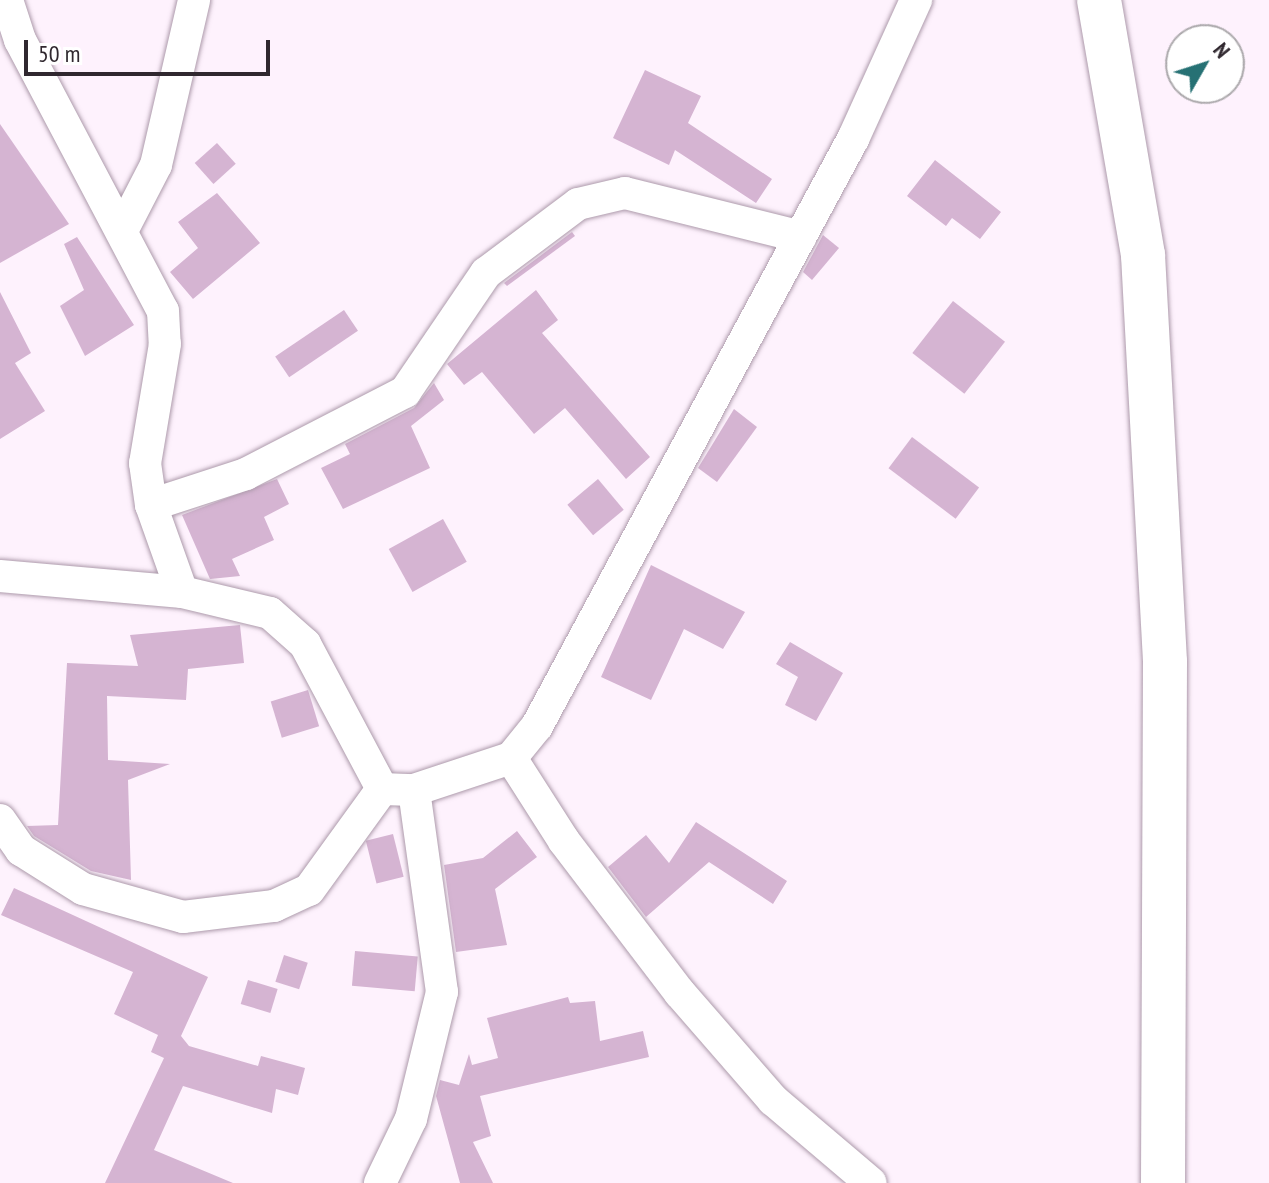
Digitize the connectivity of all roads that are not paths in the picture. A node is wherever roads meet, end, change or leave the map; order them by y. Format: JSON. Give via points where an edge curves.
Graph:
{"nodes":[{"id":1,"x":7,"y":0,"type":"edge"},
{"id":2,"x":194,"y":0,"type":"edge"},
{"id":3,"x":916,"y":0,"type":"edge"},
{"id":4,"x":1099,"y":0,"type":"edge"},
{"id":5,"x":123,"y":229,"type":"junction"},
{"id":6,"x":801,"y":237,"type":"junction"},
{"id":7,"x":151,"y":505,"type":"junction"},
{"id":8,"x":0,"y":576,"type":"edge"},
{"id":9,"x":182,"y":592,"type":"junction"},
{"id":10,"x":511,"y":758,"type":"junction"},
{"id":11,"x":382,"y":789,"type":"junction"},
{"id":12,"x":414,"y":790,"type":"junction"},
{"id":13,"x":0,"y":820,"type":"edge"},
{"id":14,"x":380,"y":1183,"type":"edge"},
{"id":15,"x":871,"y":1183,"type":"edge"},
{"id":16,"x":1163,"y":1183,"type":"edge"}],
"edges":[{"from":1,"to":5,"type":"street","via":[[20,40]]},
{"from":2,"to":5,"type":"street","via":[[156,165]]},
{"from":3,"to":6,"type":"street"},
{"from":4,"to":16,"type":"main road","via":[[1143,255],[1164,631]]},
{"from":5,"to":7,"type":"street","via":[[163,311],[165,344],[145,463]]},
{"from":6,"to":7,"type":"street","via":[[625,193],[578,204],[486,273],[405,392],[246,474]]},
{"from":6,"to":10,"type":"street","via":[[537,726]]},
{"from":7,"to":9,"type":"street"},
{"from":8,"to":9,"type":"street"},
{"from":9,"to":11,"type":"street","via":[[270,613],[305,644]]},
{"from":10,"to":12,"type":"street"},
{"from":10,"to":15,"type":"street","via":[[564,841],[680,993],[773,1100]]},
{"from":11,"to":12,"type":"street"},
{"from":11,"to":13,"type":"street","via":[[309,890],[274,906],[183,917],[83,889],[21,850]]},
{"from":12,"to":14,"type":"street","via":[[442,992],[411,1119]]}]}
